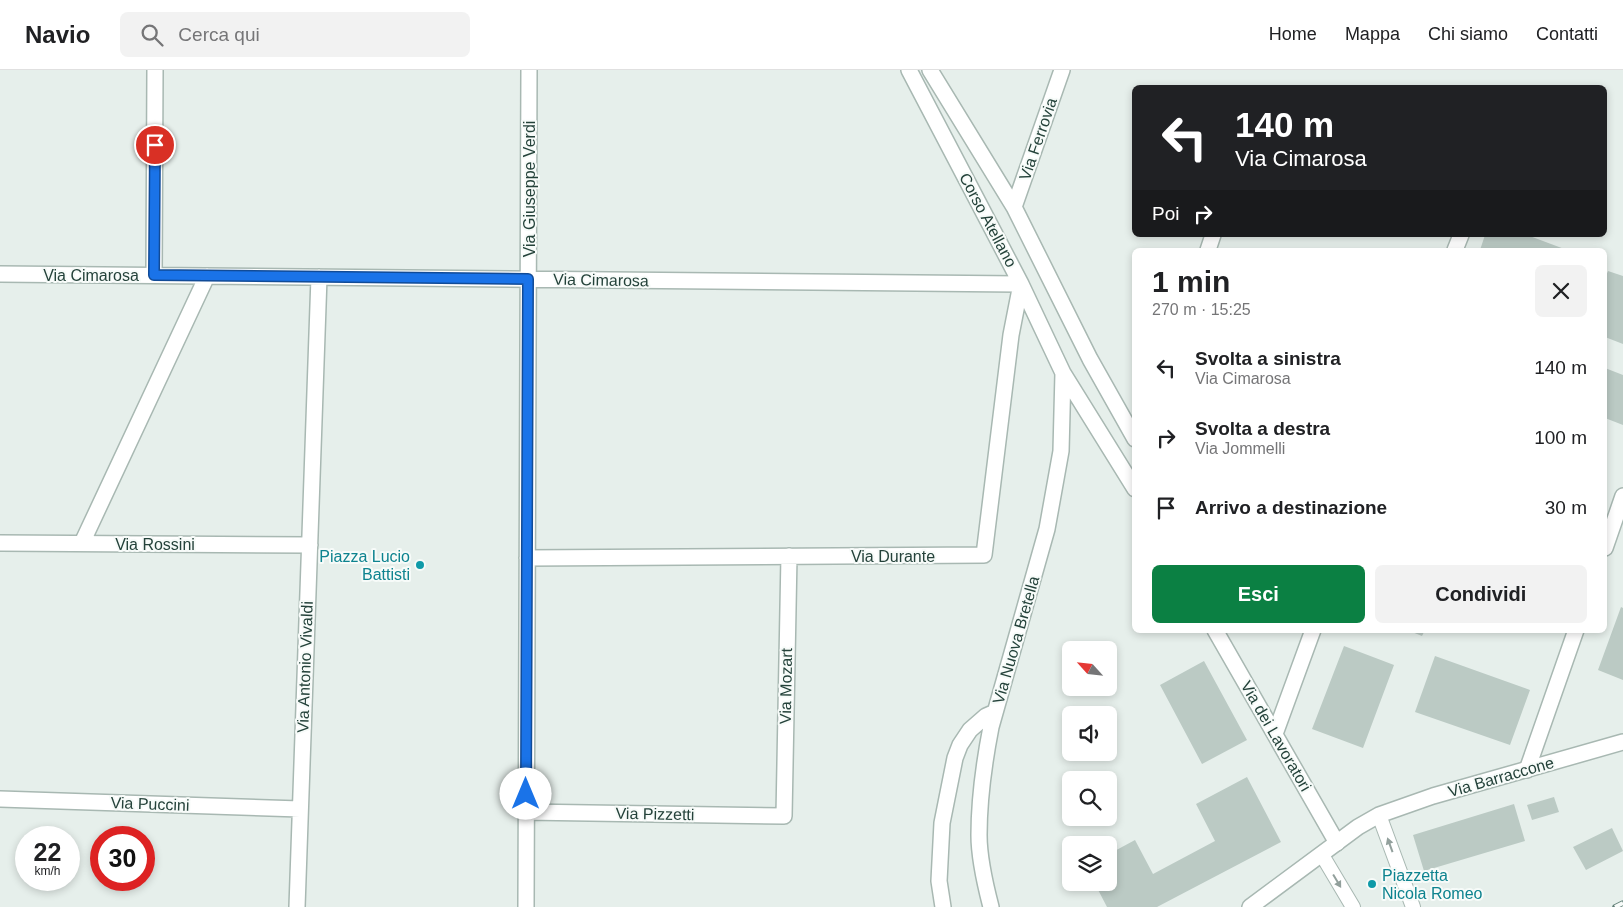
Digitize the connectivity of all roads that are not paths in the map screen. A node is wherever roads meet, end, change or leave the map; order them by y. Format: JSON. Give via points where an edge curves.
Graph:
{"nodes":[{"id":1,"x":155,"y":70,"type":"edge"},
{"id":2,"x":529,"y":70,"type":"edge"},
{"id":3,"x":909,"y":70,"type":"edge"},
{"id":4,"x":930,"y":70,"type":"edge"},
{"id":5,"x":1062,"y":70,"type":"edge"},
{"id":6,"x":1014,"y":207,"type":"junction"},
{"id":7,"x":0,"y":274,"type":"edge"},
{"id":8,"x":154,"y":275,"type":"junction"},
{"id":9,"x":207,"y":276,"type":"junction"},
{"id":10,"x":319,"y":277,"type":"junction"},
{"id":11,"x":528,"y":279,"type":"junction"},
{"id":12,"x":1021,"y":284,"type":"junction"},
{"id":13,"x":1063,"y":373,"type":"junction"},
{"id":14,"x":1132,"y":434,"type":"edge"},
{"id":15,"x":1132,"y":484,"type":"edge"},
{"id":16,"x":1623,"y":496,"type":"edge"},
{"id":17,"x":1607,"y":542,"type":"edge"},
{"id":18,"x":0,"y":543,"type":"edge"},
{"id":19,"x":82,"y":543,"type":"junction"},
{"id":20,"x":310,"y":545,"type":"junction"},
{"id":21,"x":789,"y":556,"type":"junction"},
{"id":22,"x":528,"y":558,"type":"junction"},
{"id":23,"x":1218,"y":633,"type":"edge"},
{"id":24,"x":1312,"y":633,"type":"edge"},
{"id":25,"x":1575,"y":633,"type":"edge"},
{"id":26,"x":995,"y":712,"type":"junction"},
{"id":27,"x":1275,"y":734,"type":"junction"},
{"id":28,"x":1623,"y":742,"type":"edge"},
{"id":29,"x":1527,"y":770,"type":"junction"},
{"id":30,"x":0,"y":799,"type":"edge"},
{"id":31,"x":300,"y":809,"type":"junction"},
{"id":32,"x":526,"y":812,"type":"junction"},
{"id":33,"x":1379,"y":815,"type":"junction"},
{"id":34,"x":784,"y":816,"type":"joint"},
{"id":35,"x":1337,"y":843,"type":"junction"},
{"id":36,"x":1322,"y":855,"type":"junction"},
{"id":37,"x":297,"y":907,"type":"edge"},
{"id":38,"x":526,"y":907,"type":"edge"},
{"id":39,"x":942,"y":907,"type":"edge"},
{"id":40,"x":991,"y":907,"type":"edge"},
{"id":41,"x":1250,"y":907,"type":"edge"},
{"id":42,"x":1353,"y":907,"type":"edge"},
{"id":43,"x":1413,"y":907,"type":"edge"}],
"edges":[{"from":1,"to":8,"type":"street"},
{"from":2,"to":11,"type":"street","name":"Via Giuseppe Verdi"},
{"from":3,"to":12,"type":"street","name":"Corso Atellano"},
{"from":4,"to":6,"type":"street"},
{"from":5,"to":6,"type":"street","name":"Via Ferrovia"},
{"from":6,"to":14,"type":"street","via":[[1090,359]]},
{"from":7,"to":8,"type":"street","name":"Via Cimarosa"},
{"from":8,"to":9,"type":"street","name":"Via Cimarosa"},
{"from":9,"to":10,"type":"street","name":"Via Cimarosa"},
{"from":9,"to":19,"type":"street"},
{"from":10,"to":11,"type":"street","name":"Via Cimarosa"},
{"from":10,"to":20,"type":"street","name":"Via Antonio Vivaldi"},
{"from":11,"to":12,"type":"street","name":"Via Cimarosa"},
{"from":11,"to":22,"type":"street","name":"Via Giuseppe Verdi"},
{"from":12,"to":13,"type":"street","name":"Corso Atellano"},
{"from":12,"to":21,"type":"street","name":"Via Durante","via":[[1011,335],[984,555]]},
{"from":13,"to":15,"type":"street"},
{"from":13,"to":26,"type":"street","name":"Via Nuova Bretella","via":[[1062,451],[1047,529]]},
{"from":16,"to":17,"type":"street"},
{"from":18,"to":19,"type":"street","name":"Via Rossini"},
{"from":19,"to":20,"type":"street","name":"Via Rossini"},
{"from":20,"to":31,"type":"street","name":"Via Antonio Vivaldi"},
{"from":21,"to":22,"type":"street","name":"Via Durante"},
{"from":21,"to":34,"type":"street","name":"Via Mozart"},
{"from":22,"to":32,"type":"street","name":"Via Giuseppe Verdi"},
{"from":23,"to":27,"type":"street","name":"Via dei Lavoratori"},
{"from":24,"to":27,"type":"street"},
{"from":25,"to":29,"type":"street"},
{"from":26,"to":39,"type":"street","via":[[970,730],[955,758],[942,823]]},
{"from":26,"to":40,"type":"street","name":"Via Nuova Bretella","via":[[986,756],[979,836]]},
{"from":27,"to":35,"type":"street","name":"Via dei Lavoratori"},
{"from":28,"to":29,"type":"street","name":"Via Barraccone"},
{"from":29,"to":33,"type":"street","name":"Via Barraccone"},
{"from":30,"to":31,"type":"street","name":"Via Puccini"},
{"from":31,"to":37,"type":"street","name":"Via Antonio Vivaldi"},
{"from":32,"to":34,"type":"street","name":"Via Pizzetti"},
{"from":32,"to":38,"type":"street","name":"Via Giuseppe Verdi"},
{"from":33,"to":35,"type":"street","name":"Via Barraccone"},
{"from":43,"to":33,"type":"lane","one_way":true},
{"from":35,"to":36,"type":"street","name":"Via Barraccone"},
{"from":36,"to":41,"type":"street","name":"Via Barraccone"},
{"from":36,"to":42,"type":"lane","one_way":true}]}
